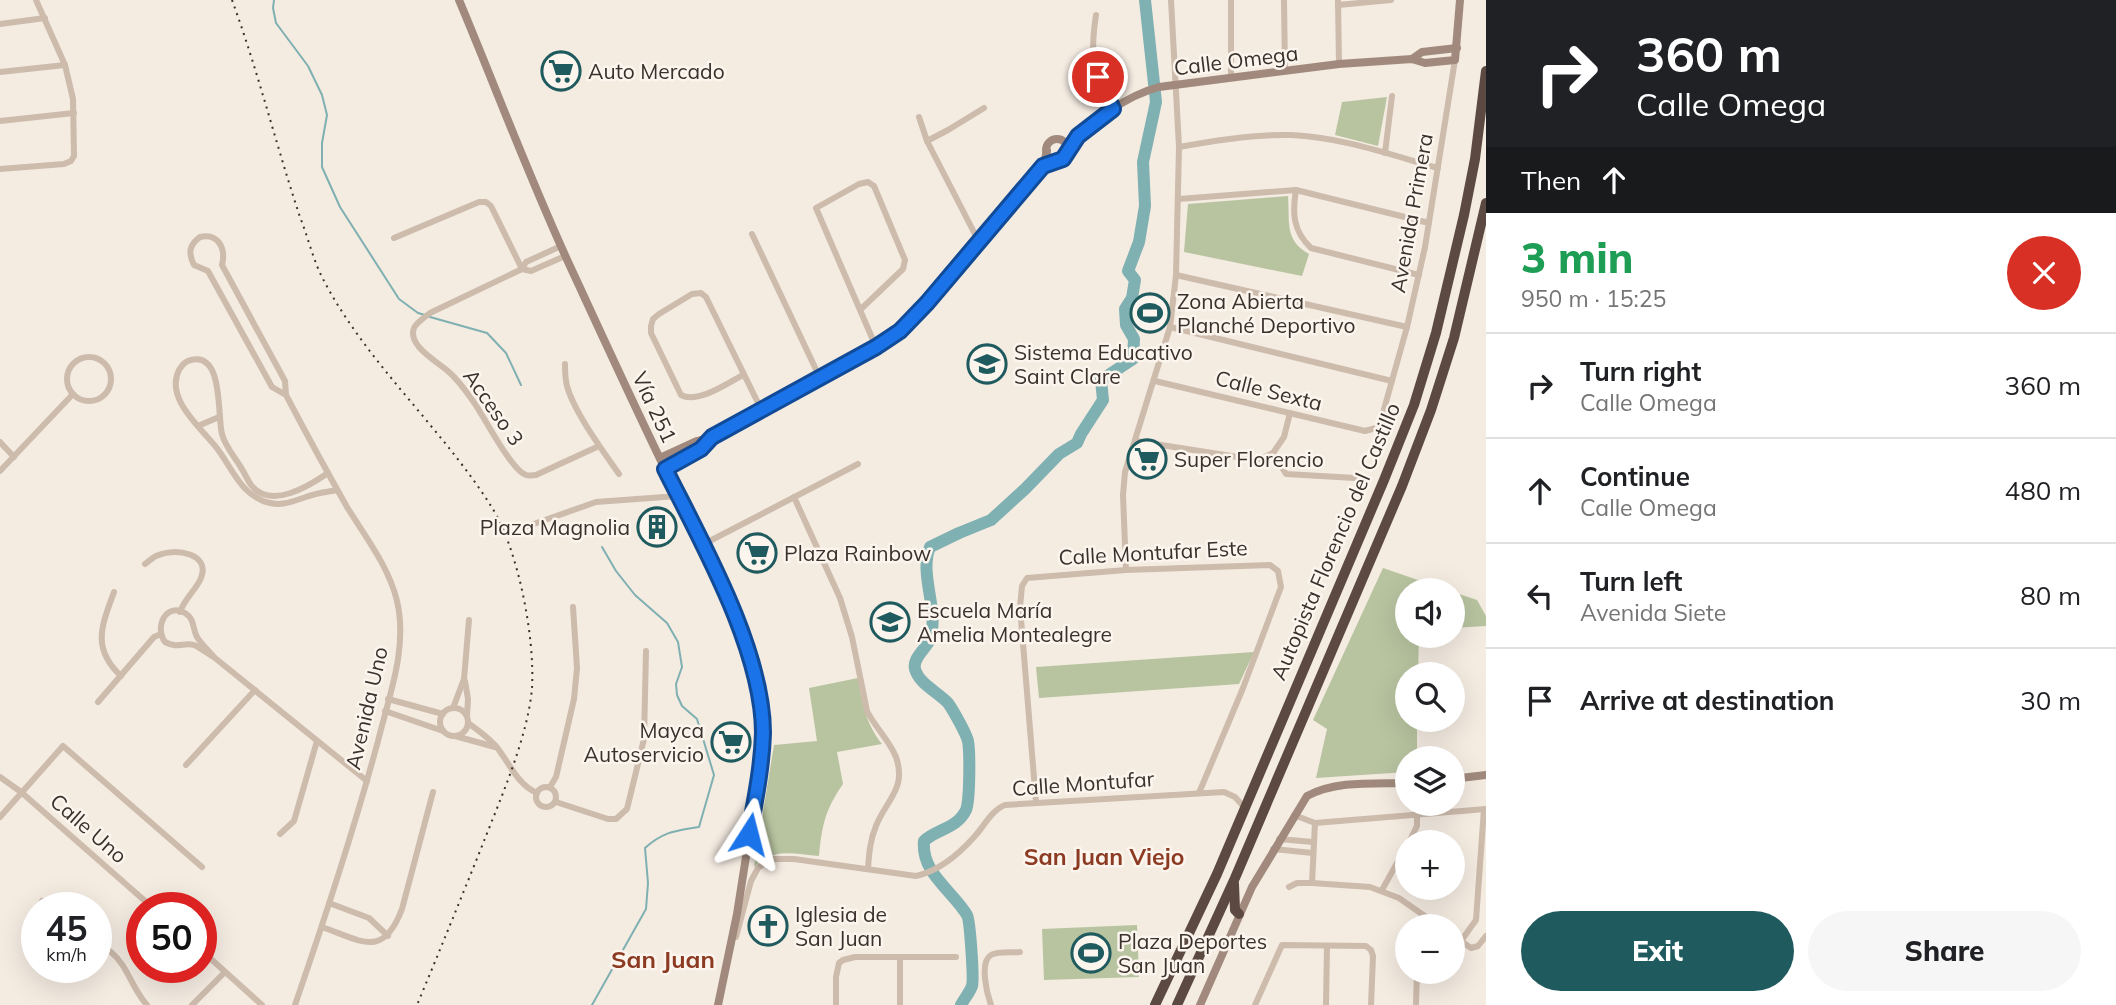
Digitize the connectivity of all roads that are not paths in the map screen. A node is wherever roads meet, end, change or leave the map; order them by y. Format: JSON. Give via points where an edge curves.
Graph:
{"nodes":[{"id":1,"x":36,"y":0,"type":"edge"},
{"id":2,"x":459,"y":0,"type":"edge"},
{"id":3,"x":1171,"y":0,"type":"edge"},
{"id":4,"x":1231,"y":0,"type":"edge"},
{"id":5,"x":1284,"y":0,"type":"edge"},
{"id":6,"x":1391,"y":0,"type":"edge"},
{"id":7,"x":1460,"y":0,"type":"edge"},
{"id":8,"x":1338,"y":2,"type":"edge"},
{"id":9,"x":1096,"y":16,"type":"dead end"},
{"id":10,"x":45,"y":18,"type":"junction"},
{"id":11,"x":0,"y":24,"type":"edge"},
{"id":12,"x":1457,"y":48,"type":"junction"},
{"id":13,"x":1412,"y":59,"type":"junction"},
{"id":14,"x":1455,"y":60,"type":"junction"},
{"id":15,"x":1339,"y":64,"type":"junction"},
{"id":16,"x":65,"y":65,"type":"junction"},
{"id":17,"x":1285,"y":71,"type":"junction"},
{"id":18,"x":1486,"y":71,"type":"edge"},
{"id":19,"x":0,"y":72,"type":"edge"},
{"id":20,"x":1231,"y":78,"type":"junction"},
{"id":21,"x":1176,"y":84,"type":"junction"},
{"id":22,"x":1392,"y":96,"type":"dead end"},
{"id":23,"x":984,"y":108,"type":"dead end"},
{"id":24,"x":1113,"y":109,"type":"junction"},
{"id":25,"x":74,"y":113,"type":"junction"},
{"id":26,"x":919,"y":117,"type":"dead end"},
{"id":27,"x":0,"y":121,"type":"edge"},
{"id":28,"x":1078,"y":136,"type":"junction"},
{"id":29,"x":1062,"y":139,"type":"junction"},
{"id":30,"x":927,"y":141,"type":"junction"},
{"id":31,"x":1179,"y":147,"type":"junction"},
{"id":32,"x":1068,"y":148,"type":"junction"},
{"id":33,"x":1047,"y":151,"type":"junction"},
{"id":34,"x":1385,"y":153,"type":"junction"},
{"id":35,"x":1055,"y":160,"type":"junction"},
{"id":36,"x":1043,"y":166,"type":"junction"},
{"id":37,"x":1438,"y":168,"type":"junction"},
{"id":38,"x":0,"y":169,"type":"edge"},
{"id":39,"x":1296,"y":190,"type":"junction"},
{"id":40,"x":1179,"y":199,"type":"junction"},
{"id":41,"x":1486,"y":203,"type":"edge"},
{"id":42,"x":1429,"y":223,"type":"junction"},
{"id":43,"x":752,"y":234,"type":"dead end"},
{"id":44,"x":394,"y":238,"type":"dead end"},
{"id":45,"x":979,"y":242,"type":"junction"},
{"id":46,"x":561,"y":246,"type":"junction"},
{"id":47,"x":565,"y":256,"type":"junction"},
{"id":48,"x":522,"y":269,"type":"junction"},
{"id":49,"x":1176,"y":275,"type":"junction"},
{"id":50,"x":1419,"y":275,"type":"junction"},
{"id":51,"x":860,"y":310,"type":"junction"},
{"id":52,"x":1170,"y":327,"type":"junction"},
{"id":53,"x":1407,"y":327,"type":"junction"},
{"id":54,"x":876,"y":347,"type":"junction"},
{"id":55,"x":565,"y":364,"type":"dead end"},
{"id":56,"x":743,"y":375,"type":"junction"},
{"id":57,"x":820,"y":378,"type":"junction"},
{"id":58,"x":1155,"y":381,"type":"junction"},
{"id":59,"x":1392,"y":381,"type":"junction"},
{"id":60,"x":73,"y":394,"type":"junction"},
{"id":61,"x":286,"y":395,"type":"junction"},
{"id":62,"x":762,"y":411,"type":"junction"},
{"id":63,"x":1290,"y":413,"type":"junction"},
{"id":64,"x":219,"y":417,"type":"junction"},
{"id":65,"x":198,"y":426,"type":"junction"},
{"id":66,"x":1376,"y":428,"type":"joint"},
{"id":67,"x":712,"y":437,"type":"junction"},
{"id":68,"x":1136,"y":441,"type":"junction"},
{"id":69,"x":0,"y":442,"type":"edge"},
{"id":70,"x":599,"y":446,"type":"junction"},
{"id":71,"x":1273,"y":453,"type":"junction"},
{"id":72,"x":14,"y":457,"type":"junction"},
{"id":73,"x":660,"y":458,"type":"junction"},
{"id":74,"x":858,"y":464,"type":"dead end"},
{"id":75,"x":240,"y":466,"type":"junction"},
{"id":76,"x":665,"y":469,"type":"junction"},
{"id":77,"x":0,"y":471,"type":"edge"},
{"id":78,"x":232,"y":471,"type":"junction"},
{"id":79,"x":328,"y":473,"type":"junction"},
{"id":80,"x":619,"y":474,"type":"dead end"},
{"id":81,"x":1354,"y":478,"type":"dead end"},
{"id":82,"x":337,"y":490,"type":"junction"},
{"id":83,"x":290,"y":493,"type":"junction"},
{"id":84,"x":678,"y":496,"type":"junction"},
{"id":85,"x":794,"y":498,"type":"junction"},
{"id":86,"x":293,"y":502,"type":"junction"},
{"id":87,"x":528,"y":526,"type":"dead end"},
{"id":88,"x":702,"y":545,"type":"junction"},
{"id":89,"x":145,"y":564,"type":"dead end"},
{"id":90,"x":1126,"y":570,"type":"junction"},
{"id":91,"x":114,"y":592,"type":"dead end"},
{"id":92,"x":573,"y":607,"type":"dead end"},
{"id":93,"x":180,"y":611,"type":"junction"},
{"id":94,"x":469,"y":620,"type":"dead end"},
{"id":95,"x":160,"y":634,"type":"junction"},
{"id":96,"x":646,"y":651,"type":"dead end"},
{"id":97,"x":215,"y":658,"type":"junction"},
{"id":98,"x":121,"y":676,"type":"junction"},
{"id":99,"x":464,"y":679,"type":"junction"},
{"id":100,"x":254,"y":690,"type":"junction"},
{"id":101,"x":388,"y":699,"type":"junction"},
{"id":102,"x":98,"y":702,"type":"dead end"},
{"id":103,"x":453,"y":708,"type":"junction"},
{"id":104,"x":385,"y":711,"type":"junction"},
{"id":105,"x":443,"y":714,"type":"junction"},
{"id":106,"x":468,"y":721,"type":"junction"},
{"id":107,"x":444,"y":731,"type":"junction"},
{"id":108,"x":455,"y":736,"type":"junction"},
{"id":109,"x":317,"y":741,"type":"junction"},
{"id":110,"x":497,"y":747,"type":"junction"},
{"id":111,"x":186,"y":765,"type":"dead end"},
{"id":112,"x":1486,"y":775,"type":"edge"},
{"id":113,"x":0,"y":777,"type":"edge"},
{"id":114,"x":1465,"y":777,"type":"edge"},
{"id":115,"x":367,"y":781,"type":"junction"},
{"id":116,"x":1395,"y":784,"type":"edge"},
{"id":117,"x":550,"y":788,"type":"junction"},
{"id":118,"x":21,"y":792,"type":"junction"},
{"id":119,"x":433,"y":792,"type":"dead end"},
{"id":120,"x":537,"y":793,"type":"junction"},
{"id":121,"x":1199,"y":793,"type":"junction"},
{"id":122,"x":556,"y":802,"type":"junction"},
{"id":123,"x":1036,"y":802,"type":"junction"},
{"id":124,"x":1244,"y":807,"type":"junction"},
{"id":125,"x":1485,"y":809,"type":"edge"},
{"id":126,"x":1465,"y":811,"type":"edge"},
{"id":127,"x":1294,"y":815,"type":"junction"},
{"id":128,"x":1418,"y":816,"type":"joint"},
{"id":129,"x":0,"y":817,"type":"edge"},
{"id":130,"x":1315,"y":823,"type":"junction"},
{"id":131,"x":1415,"y":830,"type":"edge"},
{"id":132,"x":279,"y":834,"type":"dead end"},
{"id":133,"x":1279,"y":839,"type":"junction"},
{"id":134,"x":1313,"y":842,"type":"junction"},
{"id":135,"x":1273,"y":849,"type":"junction"},
{"id":136,"x":1313,"y":853,"type":"junction"},
{"id":137,"x":1395,"y":866,"type":"edge"},
{"id":138,"x":202,"y":867,"type":"dead end"},
{"id":139,"x":868,"y":869,"type":"junction"},
{"id":140,"x":1235,"y":878,"type":"junction"},
{"id":141,"x":1312,"y":883,"type":"junction"},
{"id":142,"x":1289,"y":887,"type":"dead end"},
{"id":143,"x":1382,"y":890,"type":"junction"},
{"id":144,"x":135,"y":892,"type":"edge"},
{"id":145,"x":329,"y":903,"type":"junction"},
{"id":146,"x":1239,"y":914,"type":"junction"},
{"id":147,"x":1422,"y":914,"type":"edge"},
{"id":148,"x":322,"y":927,"type":"junction"},
{"id":149,"x":1465,"y":935,"type":"edge"},
{"id":150,"x":388,"y":936,"type":"junction"},
{"id":151,"x":1486,"y":936,"type":"edge"},
{"id":152,"x":1465,"y":944,"type":"edge"},
{"id":153,"x":1327,"y":946,"type":"junction"},
{"id":154,"x":1020,"y":952,"type":"dead end"},
{"id":155,"x":112,"y":953,"type":"edge"},
{"id":156,"x":956,"y":957,"type":"dead end"},
{"id":157,"x":900,"y":958,"type":"junction"},
{"id":158,"x":217,"y":965,"type":"edge"},
{"id":159,"x":727,"y":966,"type":"junction"},
{"id":160,"x":225,"y":972,"type":"junction"},
{"id":161,"x":1417,"y":984,"type":"edge"},
{"id":162,"x":147,"y":1005,"type":"edge"},
{"id":163,"x":192,"y":1005,"type":"edge"},
{"id":164,"x":262,"y":1005,"type":"edge"},
{"id":165,"x":295,"y":1005,"type":"edge"},
{"id":166,"x":718,"y":1005,"type":"edge"},
{"id":167,"x":836,"y":1005,"type":"edge"},
{"id":168,"x":900,"y":1005,"type":"edge"},
{"id":169,"x":991,"y":1005,"type":"edge"},
{"id":170,"x":1155,"y":1005,"type":"edge"},
{"id":171,"x":1177,"y":1005,"type":"edge"},
{"id":172,"x":1200,"y":1005,"type":"edge"},
{"id":173,"x":1255,"y":1005,"type":"edge"},
{"id":174,"x":1326,"y":1005,"type":"edge"},
{"id":175,"x":1371,"y":1005,"type":"edge"},
{"id":176,"x":1416,"y":1005,"type":"edge"}],
"edges":[{"from":1,"to":10,"type":"street"},
{"from":2,"to":46,"type":"street","name":"Vía 251"},
{"from":3,"to":21,"type":"street"},
{"from":4,"to":20,"type":"street"},
{"from":5,"to":17,"type":"street"},
{"from":6,"to":8,"type":"street"},
{"from":7,"to":12,"type":"street","name":"Avenida Primera"},
{"from":8,"to":15,"type":"street"},
{"from":9,"to":24,"type":"street","via":[[1092,59]]},
{"from":10,"to":11,"type":"street"},
{"from":10,"to":16,"type":"street"},
{"from":12,"to":13,"type":"street","name":"Calle Omega","via":[[1422,52]]},
{"from":12,"to":14,"type":"street","name":"Avenida Primera"},
{"from":13,"to":14,"type":"street","name":"Calle Omega","via":[[1425,63]]},
{"from":13,"to":15,"type":"street","name":"Calle Omega"},
{"from":14,"to":37,"type":"street","name":"Avenida Primera"},
{"from":15,"to":17,"type":"street","name":"Calle Omega"},
{"from":16,"to":19,"type":"street"},
{"from":16,"to":25,"type":"street"},
{"from":17,"to":20,"type":"street","name":"Calle Omega"},
{"from":18,"to":124,"type":"highway","name":"Autopista Florencio del Castillo","via":[[1464,215],[1436,333],[1413,405]]},
{"from":20,"to":21,"type":"street","name":"Calle Omega"},
{"from":21,"to":24,"type":"street","name":"Calle Omega","via":[[1146,91]]},
{"from":21,"to":31,"type":"street"},
{"from":22,"to":34,"type":"street"},
{"from":23,"to":30,"type":"street"},
{"from":24,"to":28,"type":"street","name":"Calle Omega"},
{"from":25,"to":27,"type":"street"},
{"from":25,"to":38,"type":"street","via":[[71,161]]},
{"from":26,"to":30,"type":"street"},
{"from":28,"to":29,"type":"street","name":"Calle Omega"},
{"from":28,"to":32,"type":"street","name":"Calle Omega"},
{"from":29,"to":32,"type":"street"},
{"from":29,"to":33,"type":"street","via":[[1051,141]]},
{"from":30,"to":45,"type":"street"},
{"from":31,"to":34,"type":"street","via":[[1291,135]]},
{"from":31,"to":40,"type":"street"},
{"from":32,"to":35,"type":"street","via":[[1066,156]]},
{"from":33,"to":35,"type":"street"},
{"from":33,"to":36,"type":"street"},
{"from":34,"to":37,"type":"street"},
{"from":35,"to":36,"type":"street"},
{"from":36,"to":45,"type":"street"},
{"from":37,"to":42,"type":"street","name":"Avenida Primera"},
{"from":39,"to":40,"type":"street"},
{"from":39,"to":42,"type":"street"},
{"from":39,"to":50,"type":"street","via":[[1296,229],[1311,248]]},
{"from":40,"to":49,"type":"street"},
{"from":41,"to":140,"type":"highway","name":"Autopista Florencio del Castillo","via":[[1454,338],[1431,410]]},
{"from":42,"to":50,"type":"street","name":"Avenida Primera"},
{"from":43,"to":57,"type":"street"},
{"from":44,"to":48,"type":"street","via":[[486,202]]},
{"from":45,"to":54,"type":"street","via":[[911,321]]},
{"from":46,"to":47,"type":"street","name":"Vía 251"},
{"from":46,"to":48,"type":"street"},
{"from":47,"to":48,"type":"street","via":[[530,271]]},
{"from":47,"to":73,"type":"street","name":"Vía 251"},
{"from":48,"to":70,"type":"street","name":"Acceso 3","via":[[430,313],[414,328],[415,342],[470,396],[510,461],[527,476]]},
{"from":49,"to":52,"type":"street"},
{"from":49,"to":53,"type":"street"},
{"from":50,"to":53,"type":"street","name":"Avenida Primera"},
{"from":51,"to":51,"type":"street","via":[[816,208],[868,182],[874,186],[905,260],[903,269]]},
{"from":51,"to":54,"type":"street"},
{"from":52,"to":58,"type":"street"},
{"from":52,"to":59,"type":"street"},
{"from":53,"to":59,"type":"street","name":"Avenida Primera"},
{"from":54,"to":57,"type":"street"},
{"from":55,"to":70,"type":"street","via":[[570,396]]},
{"from":56,"to":56,"type":"street","via":[[701,293],[653,319],[651,333],[677,390],[686,398]]},
{"from":56,"to":62,"type":"street"},
{"from":57,"to":62,"type":"street"},
{"from":58,"to":63,"type":"street","name":"Calle Sexta"},
{"from":58,"to":68,"type":"street"},
{"from":59,"to":66,"type":"street","name":"Avenida Primera"},
{"from":60,"to":60,"type":"street","via":[[89,401],[103,396],[111,383],[104,363],[90,357],[74,363],[68,376]]},
{"from":60,"to":72,"type":"street"},
{"from":61,"to":61,"type":"street","name":"Avenida Uno","via":[[285,381],[222,265],[222,248],[212,237],[200,237],[191,246],[194,265],[208,271],[272,387]]},
{"from":61,"to":79,"type":"street","name":"Avenida Uno"},
{"from":62,"to":67,"type":"street"},
{"from":63,"to":66,"type":"street","name":"Calle Sexta","via":[[1365,431]]},
{"from":63,"to":71,"type":"street","via":[[1284,437]]},
{"from":64,"to":65,"type":"street"},
{"from":64,"to":65,"type":"street","via":[[212,369],[206,362],[187,361],[176,376],[178,393],[181,405]]},
{"from":64,"to":75,"type":"street","via":[[226,443]]},
{"from":65,"to":78,"type":"street"},
{"from":67,"to":73,"type":"street"},
{"from":67,"to":76,"type":"street","via":[[701,449]]},
{"from":68,"to":71,"type":"street","via":[[1244,458],[1260,459]]},
{"from":68,"to":90,"type":"street","via":[[1125,471],[1123,495]]},
{"from":69,"to":72,"type":"street"},
{"from":70,"to":80,"type":"street"},
{"from":71,"to":81,"type":"street","via":[[1286,474]]},
{"from":72,"to":77,"type":"street"},
{"from":73,"to":76,"type":"street","name":"Vía 251"},
{"from":74,"to":85,"type":"street"},
{"from":75,"to":78,"type":"street"},
{"from":75,"to":83,"type":"street","via":[[259,491]]},
{"from":76,"to":84,"type":"street","name":"Vía 251"},
{"from":78,"to":86,"type":"street","via":[[256,497]]},
{"from":79,"to":82,"type":"street","name":"Avenida Uno"},
{"from":79,"to":83,"type":"street"},
{"from":82,"to":86,"type":"street"},
{"from":82,"to":101,"type":"street","name":"Avenida Uno","via":[[386,572],[396,599],[399,657]]},
{"from":83,"to":86,"type":"street"},
{"from":84,"to":87,"type":"street","via":[[596,502]]},
{"from":84,"to":88,"type":"street","name":"Vía 251"},
{"from":85,"to":88,"type":"street"},
{"from":85,"to":139,"type":"street","via":[[840,598],[867,711],[892,748],[899,769],[897,789],[874,832]]},
{"from":88,"to":159,"type":"street","name":"Vía 251","via":[[749,651],[763,731]]},
{"from":89,"to":93,"type":"street","via":[[158,555],[181,551],[199,561],[201,579]]},
{"from":90,"to":121,"type":"street","name":"Calle Montufar Este","via":[[1263,564],[1278,571],[1281,587]]},
{"from":90,"to":123,"type":"street","name":"Calle Montufar Este","via":[[1027,578],[1022,586]]},
{"from":91,"to":98,"type":"street","via":[[101,636],[109,665]]},
{"from":92,"to":117,"type":"street","via":[[574,699]]},
{"from":93,"to":95,"type":"street","via":[[166,616]]},
{"from":93,"to":97,"type":"street","via":[[193,622],[197,638]]},
{"from":94,"to":99,"type":"street"},
{"from":95,"to":97,"type":"street","via":[[172,646],[195,646]]},
{"from":95,"to":98,"type":"street"},
{"from":96,"to":122,"type":"street","via":[[644,739],[627,809],[616,819],[608,819]]},
{"from":97,"to":100,"type":"street"},
{"from":98,"to":102,"type":"street"},
{"from":99,"to":103,"type":"street"},
{"from":99,"to":106,"type":"street"},
{"from":100,"to":109,"type":"street"},
{"from":100,"to":111,"type":"street"},
{"from":101,"to":104,"type":"street","name":"Avenida Uno"},
{"from":101,"to":105,"type":"street"},
{"from":103,"to":105,"type":"street"},
{"from":103,"to":106,"type":"street","via":[[464,712]]},
{"from":104,"to":107,"type":"street"},
{"from":104,"to":115,"type":"street","name":"Avenida Uno"},
{"from":105,"to":107,"type":"street"},
{"from":106,"to":108,"type":"street"},
{"from":106,"to":110,"type":"street"},
{"from":107,"to":108,"type":"street"},
{"from":108,"to":110,"type":"street"},
{"from":109,"to":115,"type":"street"},
{"from":109,"to":132,"type":"street","via":[[294,821]]},
{"from":110,"to":120,"type":"street","via":[[525,786]]},
{"from":112,"to":114,"type":"street"},
{"from":113,"to":118,"type":"street","name":"Calle Uno"},
{"from":115,"to":145,"type":"street","name":"Avenida Uno"},
{"from":116,"to":127,"type":"street","via":[[1318,790],[1307,796]]},
{"from":117,"to":120,"type":"street"},
{"from":117,"to":122,"type":"street","via":[[556,793]]},
{"from":118,"to":129,"type":"street"},
{"from":118,"to":138,"type":"street","via":[[63,746]]},
{"from":118,"to":144,"type":"street","name":"Calle Uno"},
{"from":119,"to":150,"type":"street","via":[[402,909]]},
{"from":120,"to":122,"type":"street","via":[[537,802],[544,807]]},
{"from":121,"to":123,"type":"street","name":"Calle Montufar"},
{"from":121,"to":124,"type":"street","name":"Calle Montufar","via":[[1230,794]]},
{"from":123,"to":139,"type":"street","name":"Calle Montufar","via":[[1001,806],[974,837],[924,874],[907,876]]},
{"from":124,"to":170,"type":"highway","name":"Autopista Florencio del Castillo"},
{"from":125,"to":126,"type":"street"},
{"from":125,"to":149,"type":"street","via":[[1476,920]]},
{"from":127,"to":130,"type":"street"},
{"from":127,"to":133,"type":"street"},
{"from":128,"to":130,"type":"street"},
{"from":128,"to":131,"type":"street"},
{"from":130,"to":134,"type":"street"},
{"from":133,"to":134,"type":"street"},
{"from":133,"to":135,"type":"street"},
{"from":134,"to":136,"type":"street"},
{"from":135,"to":136,"type":"street"},
{"from":135,"to":146,"type":"street"},
{"from":136,"to":141,"type":"street"},
{"from":137,"to":143,"type":"street"},
{"from":139,"to":159,"type":"street","name":"Calle Montufar","via":[[786,858],[764,862],[751,881]]},
{"from":140,"to":146,"type":"highway","via":[[1235,911]]},
{"from":140,"to":171,"type":"highway","name":"Autopista Florencio del Castillo"},
{"from":141,"to":142,"type":"street"},
{"from":141,"to":143,"type":"street"},
{"from":143,"to":147,"type":"street"},
{"from":145,"to":148,"type":"street","name":"Avenida Uno"},
{"from":145,"to":150,"type":"street","via":[[369,918]]},
{"from":146,"to":172,"type":"street"},
{"from":148,"to":150,"type":"street","via":[[368,942]]},
{"from":148,"to":165,"type":"street","name":"Avenida Uno"},
{"from":151,"to":152,"type":"street","via":[[1475,948]]},
{"from":153,"to":173,"type":"street","via":[[1282,945]]},
{"from":153,"to":174,"type":"street"},
{"from":153,"to":175,"type":"street","via":[[1366,946],[1371,950]]},
{"from":154,"to":169,"type":"street","via":[[988,958],[985,972]]},
{"from":155,"to":162,"type":"street"},
{"from":156,"to":157,"type":"street"},
{"from":157,"to":167,"type":"street","via":[[843,960],[836,977]]},
{"from":157,"to":168,"type":"street"},
{"from":158,"to":160,"type":"street"},
{"from":159,"to":166,"type":"street","name":"Vía 251"},
{"from":160,"to":163,"type":"street"},
{"from":160,"to":164,"type":"street"},
{"from":161,"to":176,"type":"street"}]}
